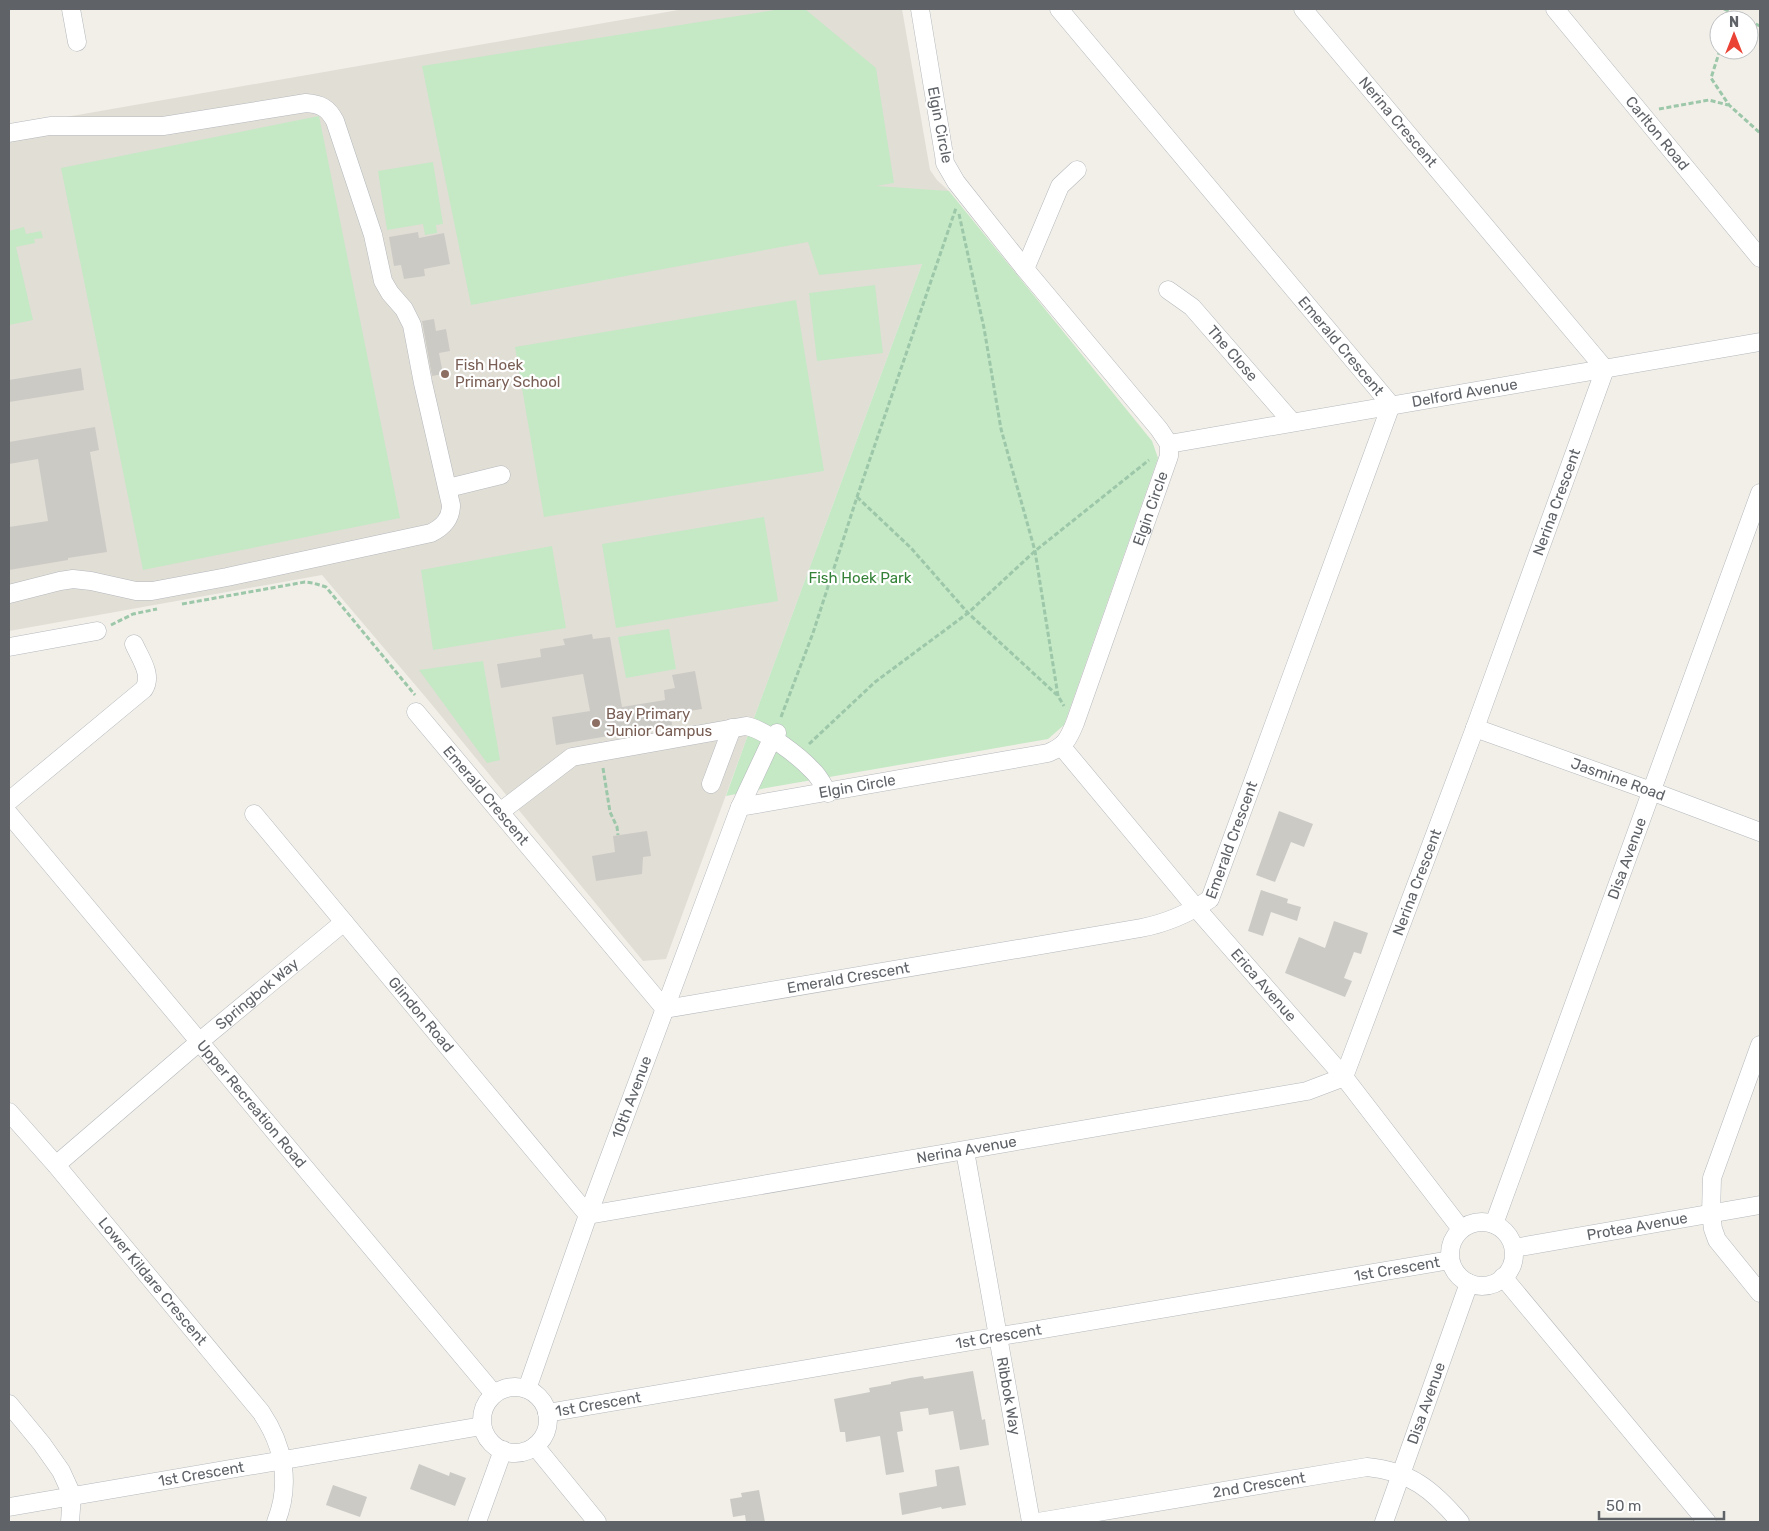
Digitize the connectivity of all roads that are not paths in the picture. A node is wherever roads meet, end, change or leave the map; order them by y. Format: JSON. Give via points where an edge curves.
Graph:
{"nodes":[{"id":1,"x":71,"y":9,"type":"edge"},
{"id":2,"x":920,"y":9,"type":"edge"},
{"id":3,"x":1059,"y":9,"type":"edge"},
{"id":4,"x":1304,"y":9,"type":"edge"},
{"id":5,"x":1555,"y":9,"type":"edge"},
{"id":6,"x":77,"y":42,"type":"dead end"},
{"id":7,"x":9,"y":133,"type":"edge"},
{"id":8,"x":1077,"y":170,"type":"dead end"},
{"id":9,"x":1760,"y":258,"type":"edge"},
{"id":10,"x":1025,"y":269,"type":"junction"},
{"id":11,"x":1168,"y":290,"type":"dead end"},
{"id":12,"x":1760,"y":342,"type":"edge"},
{"id":13,"x":1605,"y":369,"type":"junction"},
{"id":14,"x":1391,"y":406,"type":"junction"},
{"id":15,"x":1292,"y":422,"type":"junction"},
{"id":16,"x":1169,"y":444,"type":"junction"},
{"id":17,"x":501,"y":475,"type":"dead end"},
{"id":18,"x":448,"y":488,"type":"junction"},
{"id":19,"x":1760,"y":493,"type":"edge"},
{"id":20,"x":9,"y":594,"type":"edge"},
{"id":21,"x":97,"y":631,"type":"road end"},
{"id":22,"x":134,"y":644,"type":"dead end"},
{"id":23,"x":9,"y":647,"type":"edge"},
{"id":24,"x":416,"y":712,"type":"road end"},
{"id":25,"x":732,"y":728,"type":"junction"},
{"id":26,"x":1475,"y":728,"type":"junction"},
{"id":27,"x":774,"y":736,"type":"junction"},
{"id":28,"x":1062,"y":747,"type":"junction"},
{"id":29,"x":711,"y":784,"type":"dead end"},
{"id":30,"x":1651,"y":791,"type":"junction"},
{"id":31,"x":828,"y":793,"type":"junction"},
{"id":32,"x":9,"y":801,"type":"edge"},
{"id":33,"x":740,"y":807,"type":"junction"},
{"id":34,"x":500,"y":812,"type":"junction"},
{"id":35,"x":9,"y":814,"type":"edge"},
{"id":36,"x":254,"y":814,"type":"dead end"},
{"id":37,"x":1760,"y":832,"type":"edge"},
{"id":38,"x":1197,"y":908,"type":"junction"},
{"id":39,"x":344,"y":922,"type":"junction"},
{"id":40,"x":664,"y":1009,"type":"junction"},
{"id":41,"x":199,"y":1042,"type":"junction"},
{"id":42,"x":1760,"y":1045,"type":"edge"},
{"id":43,"x":1344,"y":1077,"type":"junction"},
{"id":44,"x":9,"y":1112,"type":"edge"},
{"id":45,"x":965,"y":1150,"type":"junction"},
{"id":46,"x":56,"y":1165,"type":"junction"},
{"id":47,"x":1760,"y":1205,"type":"edge"},
{"id":48,"x":1711,"y":1213,"type":"junction"},
{"id":49,"x":588,"y":1215,"type":"junction"},
{"id":50,"x":1494,"y":1224,"type":"junction"},
{"id":51,"x":1461,"y":1229,"type":"junction"},
{"id":52,"x":1514,"y":1248,"type":"junction"},
{"id":53,"x":1450,"y":1260,"type":"junction"},
{"id":54,"x":1503,"y":1277,"type":"junction"},
{"id":55,"x":1469,"y":1283,"type":"junction"},
{"id":56,"x":1760,"y":1293,"type":"edge"},
{"id":57,"x":997,"y":1337,"type":"junction"},
{"id":58,"x":527,"y":1390,"type":"junction"},
{"id":59,"x":494,"y":1394,"type":"junction"},
{"id":60,"x":9,"y":1404,"type":"edge"},
{"id":61,"x":547,"y":1413,"type":"junction"},
{"id":62,"x":482,"y":1426,"type":"junction"},
{"id":63,"x":535,"y":1446,"type":"junction"},
{"id":64,"x":503,"y":1450,"type":"junction"},
{"id":65,"x":283,"y":1460,"type":"junction"},
{"id":66,"x":1402,"y":1473,"type":"junction"},
{"id":67,"x":72,"y":1496,"type":"junction"},
{"id":68,"x":9,"y":1507,"type":"edge"},
{"id":69,"x":70,"y":1522,"type":"edge"},
{"id":70,"x":276,"y":1522,"type":"edge"},
{"id":71,"x":477,"y":1522,"type":"edge"},
{"id":72,"x":597,"y":1522,"type":"edge"},
{"id":73,"x":1031,"y":1522,"type":"edge"},
{"id":74,"x":1038,"y":1522,"type":"edge"},
{"id":75,"x":1384,"y":1522,"type":"edge"},
{"id":76,"x":1460,"y":1522,"type":"edge"},
{"id":77,"x":1707,"y":1522,"type":"edge"}],
"edges":[{"from":1,"to":6,"type":"street"},
{"from":2,"to":10,"type":"street","name":"Elgin Circle","via":[[945,163],[956,182]]},
{"from":3,"to":14,"type":"street","name":"Emerald Crescent"},
{"from":4,"to":13,"type":"street","name":"Nerina Crescent"},
{"from":5,"to":9,"type":"street","name":"Carlton Road"},
{"from":7,"to":18,"type":"street","via":[[50,126],[163,126],[306,103],[325,107],[336,121],[373,235],[383,281],[412,325]]},
{"from":8,"to":10,"type":"street","via":[[1060,186]]},
{"from":10,"to":16,"type":"street","name":"Elgin Circle"},
{"from":11,"to":15,"type":"street","name":"The Close","via":[[1192,307]]},
{"from":12,"to":13,"type":"street","name":"Delford Avenue"},
{"from":13,"to":14,"type":"street","name":"Delford Avenue"},
{"from":13,"to":26,"type":"street","name":"Nerina Crescent"},
{"from":14,"to":15,"type":"street","name":"Delford Avenue"},
{"from":14,"to":38,"type":"street","name":"Emerald Crescent","via":[[1210,899]]},
{"from":15,"to":16,"type":"street","name":"Delford Avenue"},
{"from":16,"to":28,"type":"street","name":"Elgin Circle","via":[[1167,464],[1075,724]]},
{"from":17,"to":18,"type":"street"},
{"from":18,"to":20,"type":"street","via":[[451,512],[447,520],[436,531],[421,536],[152,591],[73,579]]},
{"from":19,"to":30,"type":"street","name":"Disa Avenue"},
{"from":21,"to":23,"type":"street"},
{"from":22,"to":32,"type":"street","via":[[148,677],[144,689]]},
{"from":24,"to":34,"type":"street","name":"Emerald Crescent"},
{"from":25,"to":27,"type":"street","via":[[755,727]]},
{"from":25,"to":29,"type":"street"},
{"from":25,"to":34,"type":"street","via":[[581,754],[566,760]]},
{"from":26,"to":30,"type":"street","name":"Jasmine Road"},
{"from":26,"to":43,"type":"street","name":"Nerina Crescent"},
{"from":27,"to":31,"type":"street","via":[[813,770]]},
{"from":27,"to":33,"type":"street","name":"10th Avenue"},
{"from":28,"to":31,"type":"street","name":"Elgin Circle","via":[[1048,753]]},
{"from":28,"to":38,"type":"street","name":"Erica Avenue"},
{"from":30,"to":37,"type":"street","name":"Jasmine Road"},
{"from":30,"to":50,"type":"street","name":"Disa Avenue"},
{"from":31,"to":33,"type":"street","name":"Elgin Circle"},
{"from":33,"to":40,"type":"street","name":"10th Avenue"},
{"from":34,"to":40,"type":"street","name":"Emerald Crescent"},
{"from":35,"to":41,"type":"street","name":"Upper Recreation Road"},
{"from":36,"to":39,"type":"street","name":"Glindon Road"},
{"from":38,"to":40,"type":"street","name":"Emerald Crescent","via":[[1165,923],[1141,928]]},
{"from":38,"to":43,"type":"street","name":"Erica Avenue"},
{"from":39,"to":41,"type":"street","name":"Springbok Way"},
{"from":39,"to":49,"type":"street","name":"Glindon Road"},
{"from":40,"to":49,"type":"street","name":"10th Avenue"},
{"from":41,"to":46,"type":"street","name":"Springbok Way"},
{"from":41,"to":59,"type":"street","name":"Upper Recreation Road"},
{"from":42,"to":48,"type":"street","via":[[1714,1172]]},
{"from":43,"to":45,"type":"street","name":"Nerina Avenue","via":[[1307,1091]]},
{"from":43,"to":51,"type":"street","name":"Erica Avenue"},
{"from":44,"to":46,"type":"street","name":"Lower Kildare Crescent"},
{"from":45,"to":49,"type":"street","name":"Nerina Avenue"},
{"from":45,"to":57,"type":"street","name":"Ribbok Way"},
{"from":46,"to":65,"type":"street","name":"Lower Kildare Crescent","via":[[261,1412],[277,1439]]},
{"from":47,"to":48,"type":"street","name":"Protea Avenue"},
{"from":48,"to":52,"type":"street","name":"Protea Avenue"},
{"from":48,"to":56,"type":"street","via":[[1720,1246]]},
{"from":49,"to":58,"type":"street","name":"10th Avenue"},
{"from":50,"to":51,"type":"street","via":[[1476,1222]]},
{"from":50,"to":52,"type":"street","via":[[1507,1234]]},
{"from":51,"to":53,"type":"street","via":[[1451,1243]]},
{"from":52,"to":54,"type":"street","via":[[1514,1259]]},
{"from":53,"to":55,"type":"street","via":[[1457,1274]]},
{"from":53,"to":57,"type":"street","name":"1st Crescent"},
{"from":54,"to":55,"type":"street","via":[[1487,1285]]},
{"from":54,"to":77,"type":"street"},
{"from":55,"to":66,"type":"street","name":"Disa Avenue"},
{"from":57,"to":61,"type":"street","name":"1st Crescent"},
{"from":57,"to":73,"type":"street","name":"Ribbok Way"},
{"from":58,"to":59,"type":"street","via":[[510,1387]]},
{"from":58,"to":61,"type":"street","via":[[543,1403]]},
{"from":59,"to":62,"type":"street","via":[[485,1405]]},
{"from":60,"to":67,"type":"street","via":[[61,1471]]},
{"from":61,"to":63,"type":"street","via":[[546,1431]]},
{"from":62,"to":64,"type":"street","via":[[486,1436]]},
{"from":62,"to":65,"type":"street","name":"1st Crescent"},
{"from":63,"to":64,"type":"street","via":[[520,1452]]},
{"from":63,"to":72,"type":"street"},
{"from":64,"to":71,"type":"street"},
{"from":65,"to":67,"type":"street","name":"1st Crescent"},
{"from":65,"to":70,"type":"street","name":"Lower Kildare Crescent","via":[[284,1496]]},
{"from":66,"to":74,"type":"street","name":"2nd Crescent","via":[[1367,1467]]},
{"from":66,"to":75,"type":"street","name":"Disa Avenue"},
{"from":66,"to":76,"type":"street","name":"2nd Crescent","via":[[1437,1497]]},
{"from":67,"to":68,"type":"street","name":"1st Crescent"},
{"from":67,"to":69,"type":"street"}]}
